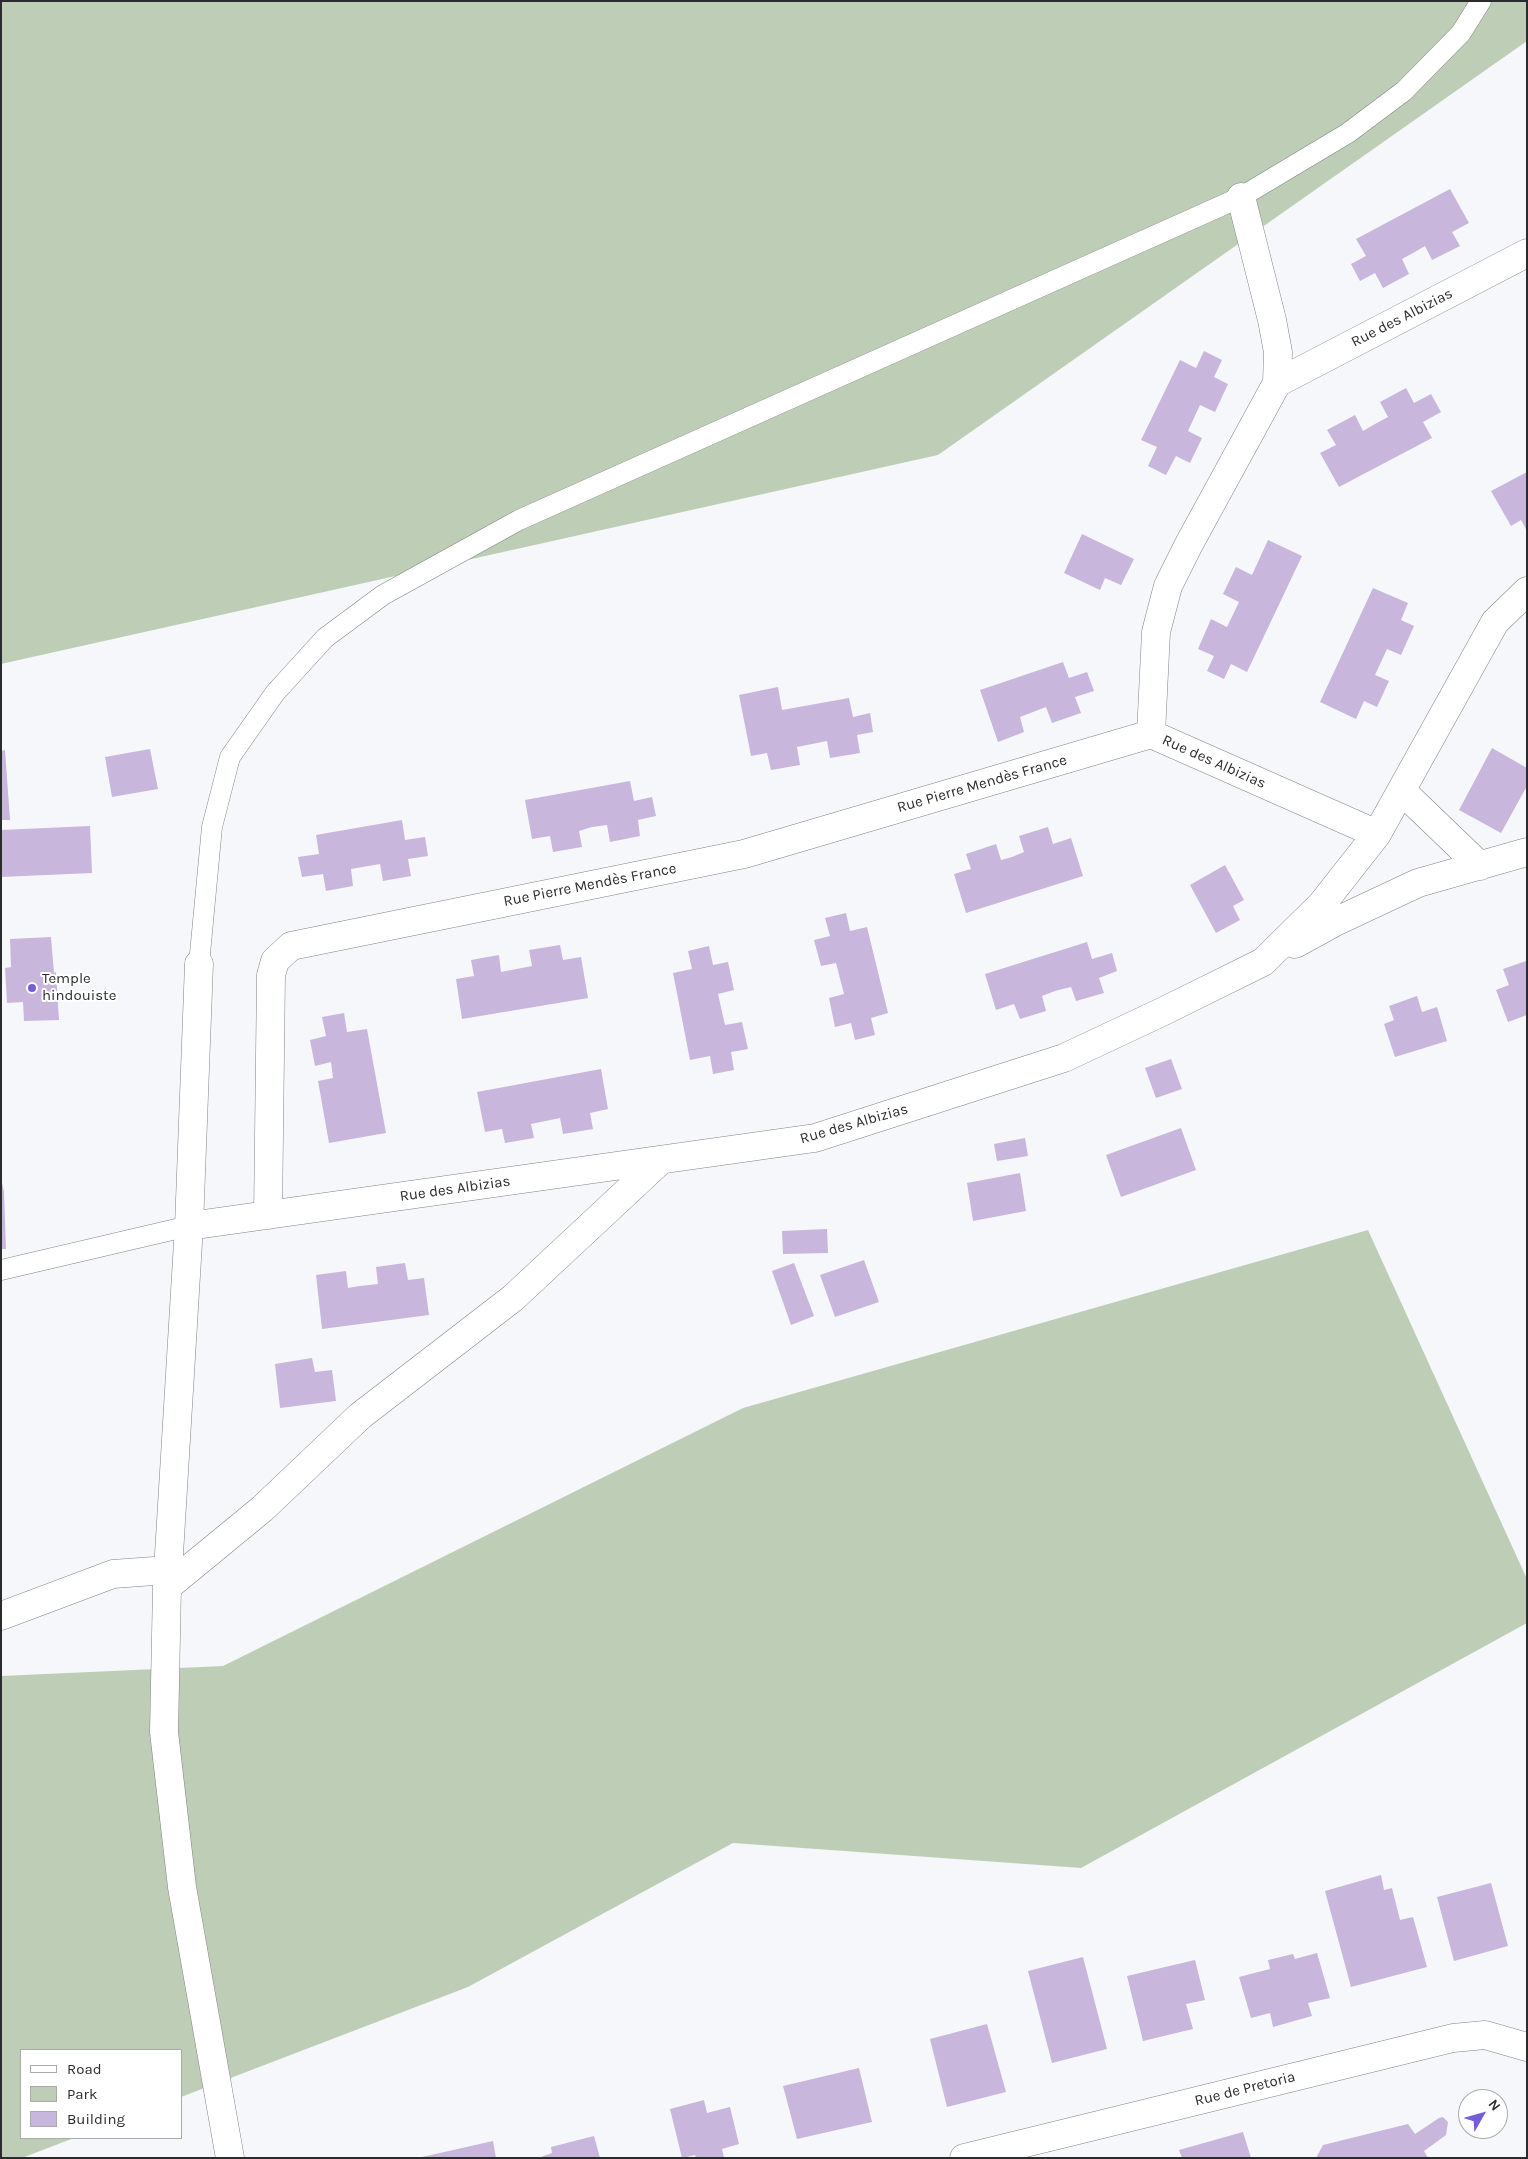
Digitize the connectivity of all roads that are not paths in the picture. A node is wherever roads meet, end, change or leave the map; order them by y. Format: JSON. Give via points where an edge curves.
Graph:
{"nodes":[{"id":1,"x":1481,"y":1,"type":"edge"},
{"id":2,"x":1241,"y":197,"type":"junction"},
{"id":3,"x":1527,"y":253,"type":"edge"},
{"id":4,"x":1277,"y":383,"type":"junction"},
{"id":5,"x":1527,"y":592,"type":"edge"},
{"id":6,"x":1151,"y":734,"type":"junction"},
{"id":7,"x":1402,"y":791,"type":"junction"},
{"id":8,"x":1377,"y":834,"type":"junction"},
{"id":9,"x":1527,"y":852,"type":"edge"},
{"id":10,"x":1480,"y":866,"type":"junction"},
{"id":11,"x":1263,"y":962,"type":"junction"},
{"id":12,"x":199,"y":964,"type":"joint"},
{"id":13,"x":661,"y":1160,"type":"junction"},
{"id":14,"x":268,"y":1215,"type":"junction"},
{"id":15,"x":189,"y":1226,"type":"junction"},
{"id":16,"x":1,"y":1270,"type":"edge"},
{"id":17,"x":168,"y":1578,"type":"junction"},
{"id":18,"x":1,"y":1616,"type":"edge"},
{"id":19,"x":1527,"y":2047,"type":"edge"},
{"id":20,"x":230,"y":2158,"type":"edge"},
{"id":21,"x":964,"y":2158,"type":"edge"}],
"edges":[{"from":1,"to":2,"type":"lane","via":[[1461,33],[1404,91],[1348,133]]},
{"from":2,"to":4,"type":"street","name":"Rue des Albizias","via":[[1272,320],[1278,352]]},
{"from":2,"to":12,"type":"lane","via":[[519,520],[383,595],[325,638],[275,693],[230,757],[212,827]]},
{"from":3,"to":4,"type":"street","name":"Rue des Albizias"},
{"from":4,"to":6,"type":"street","name":"Rue des Albizias","via":[[1168,586],[1156,632]]},
{"from":5,"to":7,"type":"street","name":"Rue des Albizias","via":[[1496,622]]},
{"from":6,"to":8,"type":"street","name":"Rue des Albizias"},
{"from":6,"to":14,"type":"street","name":"Rue Pierre Mendès France","via":[[744,854],[291,946],[275,961],[271,975]]},
{"from":7,"to":8,"type":"street","name":"Rue des Albizias"},
{"from":7,"to":10,"type":"street"},
{"from":8,"to":11,"type":"street","name":"Rue des Albizias","via":[[1322,904]]},
{"from":9,"to":10,"type":"street"},
{"from":10,"to":11,"type":"street","via":[[1418,883],[1336,921]]},
{"from":11,"to":13,"type":"street","name":"Rue des Albizias","via":[[1064,1058],[815,1138]]},
{"from":12,"to":15,"type":"street"},
{"from":13,"to":14,"type":"street","name":"Rue des Albizias"},
{"from":13,"to":17,"type":"street","via":[[513,1298],[360,1416],[262,1510]]},
{"from":14,"to":15,"type":"street","name":"Rue des Albizias"},
{"from":15,"to":16,"type":"lane"},
{"from":15,"to":17,"type":"street"},
{"from":17,"to":18,"type":"street","via":[[113,1574]]},
{"from":17,"to":20,"type":"street","via":[[164,1732],[182,1887]]},
{"from":19,"to":21,"type":"street","name":"Rue de Pretoria","via":[[1485,2035],[1453,2038]]}]}
